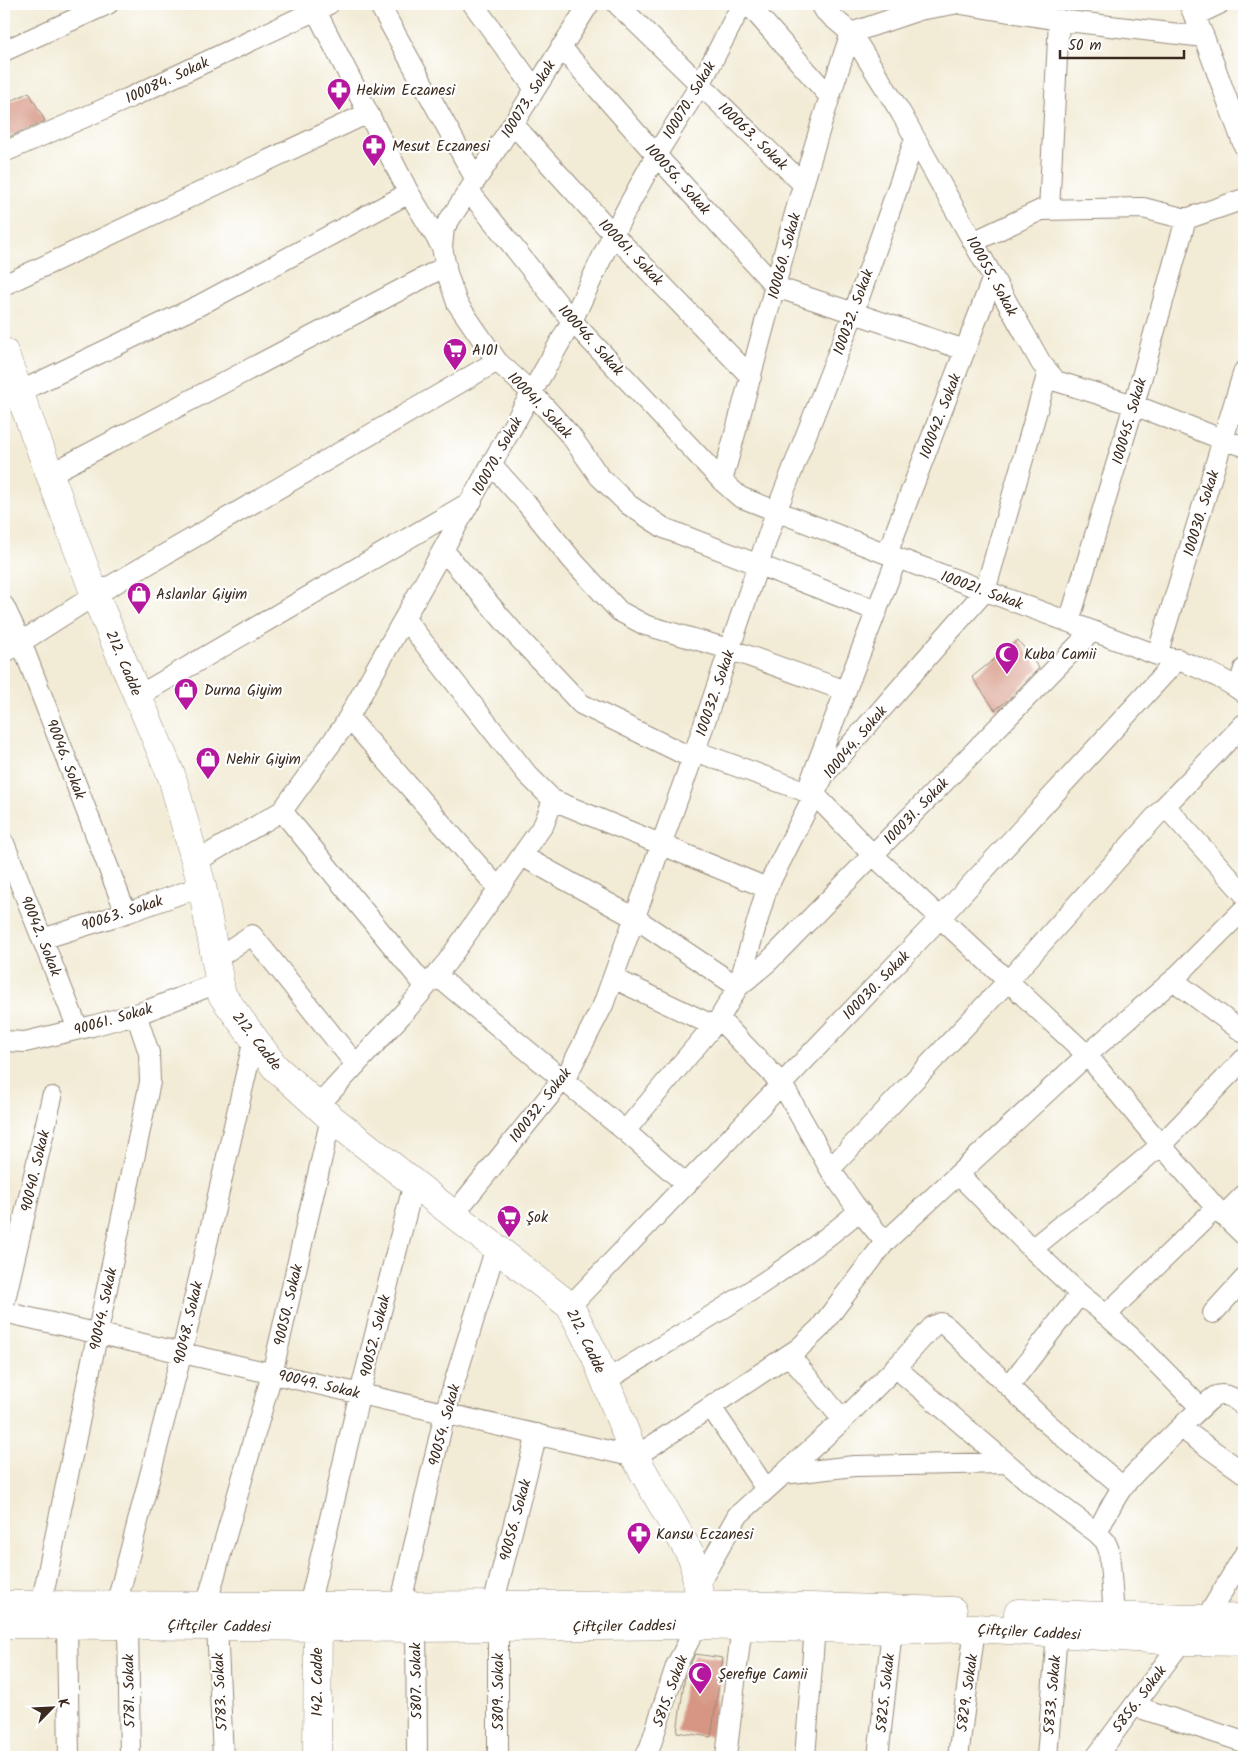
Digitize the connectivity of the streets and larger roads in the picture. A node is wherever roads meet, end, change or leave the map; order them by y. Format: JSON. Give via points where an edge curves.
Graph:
{"nodes":[{"id":1,"x":108,"y":4,"type":"edge"},
{"id":2,"x":380,"y":4,"type":"edge"},
{"id":3,"x":473,"y":4,"type":"edge"},
{"id":4,"x":589,"y":4,"type":"edge"},
{"id":5,"x":617,"y":4,"type":"edge"},
{"id":6,"x":742,"y":4,"type":"edge"},
{"id":7,"x":748,"y":4,"type":"edge"},
{"id":8,"x":821,"y":4,"type":"edge"},
{"id":9,"x":954,"y":4,"type":"edge"},
{"id":10,"x":961,"y":4,"type":"edge"},
{"id":11,"x":1219,"y":4,"type":"edge"},
{"id":12,"x":322,"y":7,"type":"edge"},
{"id":13,"x":1192,"y":10,"type":"edge"},
{"id":14,"x":1059,"y":20,"type":"junction"},
{"id":15,"x":851,"y":33,"type":"junction"},
{"id":16,"x":1204,"y":37,"type":"junction"},
{"id":17,"x":561,"y":47,"type":"junction"},
{"id":18,"x":4,"y":51,"type":"edge"},
{"id":19,"x":700,"y":85,"type":"junction"},
{"id":20,"x":535,"y":90,"type":"junction"},
{"id":21,"x":830,"y":96,"type":"junction"},
{"id":22,"x":368,"y":113,"type":"junction"},
{"id":23,"x":513,"y":124,"type":"junction"},
{"id":24,"x":915,"y":139,"type":"junction"},
{"id":25,"x":1244,"y":146,"type":"edge"},
{"id":26,"x":4,"y":152,"type":"edge"},
{"id":27,"x":656,"y":155,"type":"junction"},
{"id":28,"x":803,"y":184,"type":"junction"},
{"id":29,"x":472,"y":186,"type":"junction"},
{"id":30,"x":409,"y":193,"type":"junction"},
{"id":31,"x":1244,"y":200,"type":"edge"},
{"id":32,"x":1049,"y":210,"type":"junction"},
{"id":33,"x":1186,"y":219,"type":"junction"},
{"id":34,"x":613,"y":234,"type":"junction"},
{"id":35,"x":974,"y":242,"type":"junction"},
{"id":36,"x":444,"y":257,"type":"junction"},
{"id":37,"x":993,"y":276,"type":"junction"},
{"id":38,"x":4,"y":286,"type":"edge"},
{"id":39,"x":776,"y":286,"type":"junction"},
{"id":40,"x":854,"y":312,"type":"junction"},
{"id":41,"x":572,"y":321,"type":"junction"},
{"id":42,"x":965,"y":350,"type":"junction"},
{"id":43,"x":4,"y":352,"type":"edge"},
{"id":44,"x":498,"y":361,"type":"junction"},
{"id":45,"x":1244,"y":371,"type":"edge"},
{"id":46,"x":1048,"y":372,"type":"junction"},
{"id":47,"x":751,"y":377,"type":"junction"},
{"id":48,"x":19,"y":392,"type":"junction"},
{"id":49,"x":532,"y":393,"type":"junction"},
{"id":50,"x":1134,"y":405,"type":"junction"},
{"id":51,"x":1224,"y":440,"type":"junction"},
{"id":52,"x":1244,"y":446,"type":"edge"},
{"id":53,"x":492,"y":465,"type":"junction"},
{"id":54,"x":50,"y":474,"type":"junction"},
{"id":55,"x":722,"y":481,"type":"junction"},
{"id":56,"x":472,"y":501,"type":"junction"},
{"id":57,"x":776,"y":512,"type":"junction"},
{"id":58,"x":444,"y":551,"type":"junction"},
{"id":59,"x":892,"y":556,"type":"junction"},
{"id":60,"x":758,"y":566,"type":"junction"},
{"id":61,"x":985,"y":591,"type":"junction"},
{"id":62,"x":96,"y":595,"type":"junction"},
{"id":63,"x":4,"y":606,"type":"edge"},
{"id":64,"x":877,"y":611,"type":"junction"},
{"id":65,"x":405,"y":619,"type":"junction"},
{"id":66,"x":1069,"y":622,"type":"junction"},
{"id":67,"x":1092,"y":631,"type":"junction"},
{"id":68,"x":21,"y":642,"type":"junction"},
{"id":69,"x":729,"y":649,"type":"junction"},
{"id":70,"x":4,"y":653,"type":"edge"},
{"id":71,"x":1157,"y":656,"type":"junction"},
{"id":72,"x":1178,"y":659,"type":"junction"},
{"id":73,"x":1244,"y":669,"type":"edge"},
{"id":74,"x":846,"y":691,"type":"junction"},
{"id":75,"x":1241,"y":691,"type":"edge"},
{"id":76,"x":138,"y":696,"type":"junction"},
{"id":77,"x":349,"y":718,"type":"junction"},
{"id":78,"x":1244,"y":724,"type":"edge"},
{"id":79,"x":694,"y":754,"type":"junction"},
{"id":80,"x":811,"y":792,"type":"junction"},
{"id":81,"x":553,"y":800,"type":"junction"},
{"id":82,"x":1165,"y":806,"type":"junction"},
{"id":83,"x":282,"y":811,"type":"junction"},
{"id":84,"x":4,"y":843,"type":"edge"},
{"id":85,"x":662,"y":844,"type":"junction"},
{"id":86,"x":873,"y":855,"type":"junction"},
{"id":87,"x":522,"y":856,"type":"junction"},
{"id":88,"x":199,"y":874,"type":"junction"},
{"id":89,"x":767,"y":888,"type":"junction"},
{"id":90,"x":499,"y":889,"type":"junction"},
{"id":91,"x":1244,"y":894,"type":"edge"},
{"id":92,"x":1244,"y":909,"type":"edge"},
{"id":93,"x":126,"y":913,"type":"junction"},
{"id":94,"x":941,"y":917,"type":"junction"},
{"id":95,"x":635,"y":918,"type":"junction"},
{"id":96,"x":42,"y":939,"type":"junction"},
{"id":97,"x":218,"y":970,"type":"junction"},
{"id":98,"x":613,"y":978,"type":"junction"},
{"id":99,"x":1009,"y":980,"type":"junction"},
{"id":100,"x":1172,"y":980,"type":"junction"},
{"id":101,"x":431,"y":981,"type":"junction"},
{"id":102,"x":738,"y":987,"type":"junction"},
{"id":103,"x":136,"y":1014,"type":"junction"},
{"id":104,"x":716,"y":1022,"type":"junction"},
{"id":105,"x":78,"y":1029,"type":"junction"},
{"id":106,"x":1244,"y":1033,"type":"edge"},
{"id":107,"x":254,"y":1039,"type":"junction"},
{"id":108,"x":4,"y":1041,"type":"edge"},
{"id":109,"x":1087,"y":1055,"type":"junction"},
{"id":110,"x":1244,"y":1059,"type":"edge"},
{"id":111,"x":356,"y":1065,"type":"junction"},
{"id":112,"x":562,"y":1079,"type":"junction"},
{"id":113,"x":782,"y":1084,"type":"junction"},
{"id":114,"x":52,"y":1097,"type":"dead end"},
{"id":115,"x":325,"y":1112,"type":"junction"},
{"id":116,"x":625,"y":1131,"type":"junction"},
{"id":117,"x":1161,"y":1145,"type":"junction"},
{"id":118,"x":830,"y":1169,"type":"junction"},
{"id":119,"x":959,"y":1175,"type":"junction"},
{"id":120,"x":414,"y":1182,"type":"junction"},
{"id":121,"x":686,"y":1185,"type":"junction"},
{"id":122,"x":1244,"y":1194,"type":"edge"},
{"id":123,"x":859,"y":1211,"type":"junction"},
{"id":124,"x":1220,"y":1212,"type":"junction"},
{"id":125,"x":454,"y":1214,"type":"junction"},
{"id":126,"x":1244,"y":1235,"type":"edge"},
{"id":127,"x":886,"y":1242,"type":"junction"},
{"id":128,"x":496,"y":1247,"type":"junction"},
{"id":129,"x":1032,"y":1249,"type":"junction"},
{"id":130,"x":1244,"y":1279,"type":"edge"},
{"id":131,"x":1080,"y":1294,"type":"junction"},
{"id":132,"x":4,"y":1304,"type":"edge"},
{"id":133,"x":570,"y":1306,"type":"junction"},
{"id":134,"x":4,"y":1312,"type":"edge"},
{"id":135,"x":1213,"y":1313,"type":"dead end"},
{"id":136,"x":1106,"y":1314,"type":"junction"},
{"id":137,"x":98,"y":1333,"type":"junction"},
{"id":138,"x":182,"y":1352,"type":"junction"},
{"id":139,"x":789,"y":1355,"type":"junction"},
{"id":140,"x":895,"y":1368,"type":"junction"},
{"id":141,"x":272,"y":1374,"type":"junction"},
{"id":142,"x":605,"y":1381,"type":"junction"},
{"id":143,"x":1009,"y":1386,"type":"junction"},
{"id":144,"x":360,"y":1394,"type":"junction"},
{"id":145,"x":1244,"y":1406,"type":"edge"},
{"id":146,"x":711,"y":1407,"type":"junction"},
{"id":147,"x":1201,"y":1408,"type":"junction"},
{"id":148,"x":445,"y":1413,"type":"junction"},
{"id":149,"x":843,"y":1420,"type":"junction"},
{"id":150,"x":1181,"y":1428,"type":"junction"},
{"id":151,"x":537,"y":1434,"type":"junction"},
{"id":152,"x":635,"y":1456,"type":"junction"},
{"id":153,"x":1007,"y":1463,"type":"junction"},
{"id":154,"x":1244,"y":1473,"type":"edge"},
{"id":155,"x":783,"y":1474,"type":"junction"},
{"id":156,"x":1123,"y":1487,"type":"junction"},
{"id":157,"x":766,"y":1489,"type":"junction"},
{"id":158,"x":1098,"y":1532,"type":"junction"},
{"id":159,"x":1244,"y":1555,"type":"edge"},
{"id":160,"x":4,"y":1605,"type":"edge"},
{"id":161,"x":41,"y":1605,"type":"junction"},
{"id":162,"x":698,"y":1605,"type":"junction"},
{"id":163,"x":315,"y":1613,"type":"junction"},
{"id":164,"x":410,"y":1613,"type":"junction"},
{"id":165,"x":1114,"y":1615,"type":"junction"},
{"id":166,"x":122,"y":1616,"type":"junction"},
{"id":167,"x":212,"y":1616,"type":"junction"},
{"id":168,"x":496,"y":1616,"type":"junction"},
{"id":169,"x":1244,"y":1618,"type":"edge"},
{"id":170,"x":1206,"y":1619,"type":"junction"},
{"id":171,"x":4,"y":1624,"type":"edge"},
{"id":172,"x":67,"y":1625,"type":"junction"},
{"id":173,"x":742,"y":1626,"type":"junction"},
{"id":174,"x":816,"y":1627,"type":"junction"},
{"id":175,"x":975,"y":1628,"type":"junction"},
{"id":176,"x":892,"y":1630,"type":"junction"},
{"id":177,"x":1057,"y":1633,"type":"junction"},
{"id":178,"x":1182,"y":1641,"type":"junction"},
{"id":179,"x":1244,"y":1642,"type":"edge"},
{"id":180,"x":1134,"y":1706,"type":"junction"},
{"id":181,"x":1244,"y":1742,"type":"edge"},
{"id":182,"x":69,"y":1757,"type":"edge"},
{"id":183,"x":130,"y":1757,"type":"edge"},
{"id":184,"x":223,"y":1757,"type":"edge"},
{"id":185,"x":317,"y":1757,"type":"edge"},
{"id":186,"x":417,"y":1757,"type":"edge"},
{"id":187,"x":498,"y":1757,"type":"edge"},
{"id":188,"x":645,"y":1757,"type":"edge"},
{"id":189,"x":726,"y":1757,"type":"edge"},
{"id":190,"x":804,"y":1757,"type":"edge"},
{"id":191,"x":878,"y":1757,"type":"edge"},
{"id":192,"x":958,"y":1757,"type":"edge"},
{"id":193,"x":1047,"y":1757,"type":"edge"},
{"id":194,"x":1096,"y":1757,"type":"edge"}],
"edges":[{"from":1,"to":18,"type":"street"},
{"from":2,"to":29,"type":"street","name":"100046. Sokak"},
{"from":3,"to":20,"type":"street"},
{"from":4,"to":17,"type":"street","name":"100073. Sokak"},
{"from":5,"to":19,"type":"street","name":"100063. Sokak"},
{"from":6,"to":19,"type":"street","name":"100070. Sokak"},
{"from":7,"to":21,"type":"street"},
{"from":8,"to":15,"type":"street","name":"100055. Sokak"},
{"from":9,"to":15,"type":"street","via":[[919,10]]},
{"from":10,"to":14,"type":"street"},
{"from":11,"to":13,"type":"street"},
{"from":12,"to":22,"type":"street","name":"100041. Sokak"},
{"from":12,"to":26,"type":"street","name":"100084. Sokak","via":[[127,99]]},
{"from":13,"to":16,"type":"street"},
{"from":14,"to":16,"type":"street"},
{"from":14,"to":32,"type":"street"},
{"from":15,"to":21,"type":"street","name":"100060. Sokak"},
{"from":15,"to":24,"type":"street","name":"100055. Sokak"},
{"from":16,"to":25,"type":"street"},
{"from":17,"to":20,"type":"street","name":"100073. Sokak"},
{"from":17,"to":27,"type":"street","name":"100056. Sokak"},
{"from":19,"to":27,"type":"street","name":"100070. Sokak"},
{"from":19,"to":28,"type":"street","name":"100063. Sokak"},
{"from":20,"to":23,"type":"street","name":"100073. Sokak"},
{"from":21,"to":28,"type":"street","name":"100060. Sokak"},
{"from":22,"to":30,"type":"street","name":"100041. Sokak"},
{"from":22,"to":38,"type":"street"},
{"from":23,"to":29,"type":"street","name":"100073. Sokak"},
{"from":23,"to":34,"type":"street","name":"100061. Sokak"},
{"from":24,"to":35,"type":"street","name":"100055. Sokak"},
{"from":24,"to":40,"type":"street","name":"100032. Sokak"},
{"from":27,"to":34,"type":"street","name":"100070. Sokak"},
{"from":27,"to":39,"type":"street","name":"100056. Sokak"},
{"from":28,"to":39,"type":"street","name":"100060. Sokak"},
{"from":29,"to":36,"type":"street","name":"100073. Sokak","via":[[444,228]]},
{"from":29,"to":41,"type":"street","name":"100046. Sokak"},
{"from":30,"to":36,"type":"street","name":"100041. Sokak"},
{"from":30,"to":48,"type":"street","via":[[198,306]]},
{"from":31,"to":33,"type":"street"},
{"from":32,"to":33,"type":"street","via":[[1142,208]]},
{"from":32,"to":35,"type":"street","via":[[1041,210]]},
{"from":33,"to":50,"type":"street","name":"100045. Sokak"},
{"from":34,"to":41,"type":"street","name":"100070. Sokak"},
{"from":34,"to":47,"type":"street","name":"100061. Sokak"},
{"from":35,"to":37,"type":"street","name":"100055. Sokak"},
{"from":36,"to":44,"type":"street","name":"100041. Sokak","via":[[457,303]]},
{"from":36,"to":54,"type":"street"},
{"from":37,"to":42,"type":"street","name":"100042. Sokak"},
{"from":37,"to":46,"type":"street","name":"100055. Sokak"},
{"from":39,"to":40,"type":"street"},
{"from":39,"to":47,"type":"street","name":"100060. Sokak"},
{"from":40,"to":42,"type":"street"},
{"from":40,"to":57,"type":"street","name":"100032. Sokak"},
{"from":41,"to":49,"type":"street","name":"100070. Sokak"},
{"from":41,"to":55,"type":"street","name":"100046. Sokak"},
{"from":42,"to":59,"type":"street","name":"100042. Sokak"},
{"from":43,"to":48,"type":"street","name":"212. Cadde"},
{"from":44,"to":49,"type":"street","name":"100041. Sokak"},
{"from":44,"to":62,"type":"street"},
{"from":45,"to":51,"type":"street","name":"100030. Sokak"},
{"from":46,"to":50,"type":"street","name":"100055. Sokak","via":[[1056,382]]},
{"from":46,"to":61,"type":"street","name":"100044. Sokak"},
{"from":47,"to":55,"type":"street","name":"100060. Sokak"},
{"from":48,"to":54,"type":"street","name":"212. Cadde"},
{"from":49,"to":53,"type":"street","name":"100070. Sokak"},
{"from":49,"to":60,"type":"street","name":"100041. Sokak","via":[[571,436],[599,476],[629,505],[664,528]]},
{"from":50,"to":51,"type":"street","name":"100055. Sokak"},
{"from":50,"to":66,"type":"street","name":"100045. Sokak"},
{"from":51,"to":52,"type":"street","name":"100055. Sokak"},
{"from":51,"to":71,"type":"street","name":"100030. Sokak"},
{"from":53,"to":56,"type":"street","name":"100070. Sokak"},
{"from":53,"to":69,"type":"street","via":[[619,611],[645,625]]},
{"from":54,"to":62,"type":"street","name":"212. Cadde"},
{"from":55,"to":57,"type":"street","name":"100021. Sokak","via":[[740,497]]},
{"from":56,"to":58,"type":"street","name":"100070. Sokak"},
{"from":56,"to":76,"type":"street"},
{"from":57,"to":59,"type":"street","name":"100021. Sokak"},
{"from":57,"to":60,"type":"street","name":"100032. Sokak"},
{"from":58,"to":65,"type":"street","name":"100070. Sokak"},
{"from":58,"to":79,"type":"street","via":[[516,636],[581,704]]},
{"from":59,"to":61,"type":"street","name":"100021. Sokak"},
{"from":59,"to":64,"type":"street","name":"100042. Sokak"},
{"from":60,"to":64,"type":"street","name":"100041. Sokak"},
{"from":60,"to":69,"type":"street","name":"100032. Sokak"},
{"from":61,"to":66,"type":"street","name":"100021. Sokak"},
{"from":61,"to":80,"type":"street","name":"100044. Sokak"},
{"from":62,"to":68,"type":"street"},
{"from":62,"to":76,"type":"street","name":"212. Cadde"},
{"from":63,"to":68,"type":"street","name":"90046. Sokak"},
{"from":64,"to":74,"type":"street","name":"100042. Sokak"},
{"from":65,"to":77,"type":"street","name":"100070. Sokak"},
{"from":65,"to":81,"type":"street","via":[[527,774]]},
{"from":66,"to":67,"type":"street","name":"100021. Sokak"},
{"from":67,"to":71,"type":"street","name":"100021. Sokak"},
{"from":67,"to":86,"type":"street","name":"100031. Sokak"},
{"from":68,"to":70,"type":"street"},
{"from":68,"to":93,"type":"street","name":"90046. Sokak"},
{"from":69,"to":74,"type":"street"},
{"from":69,"to":79,"type":"street","name":"100032. Sokak"},
{"from":71,"to":72,"type":"street","name":"100021. Sokak"},
{"from":72,"to":75,"type":"street","name":"100021. Sokak"},
{"from":72,"to":94,"type":"street","name":"100030. Sokak"},
{"from":73,"to":75,"type":"street"},
{"from":74,"to":80,"type":"street","name":"100042. Sokak"},
{"from":76,"to":88,"type":"street","name":"212. Cadde","via":[[172,777]]},
{"from":77,"to":83,"type":"street","name":"100070. Sokak"},
{"from":77,"to":90,"type":"street"},
{"from":78,"to":82,"type":"street"},
{"from":79,"to":80,"type":"street"},
{"from":79,"to":85,"type":"street","name":"100032. Sokak"},
{"from":80,"to":86,"type":"street"},
{"from":80,"to":89,"type":"street","name":"100044. Sokak"},
{"from":81,"to":85,"type":"street"},
{"from":81,"to":87,"type":"street","via":[[544,824]]},
{"from":82,"to":91,"type":"street"},
{"from":82,"to":99,"type":"street"},
{"from":83,"to":88,"type":"street","name":"100070. Sokak"},
{"from":83,"to":101,"type":"street"},
{"from":84,"to":96,"type":"street","name":"90042. Sokak"},
{"from":85,"to":89,"type":"street"},
{"from":85,"to":95,"type":"street","name":"100032. Sokak"},
{"from":86,"to":94,"type":"street"},
{"from":86,"to":102,"type":"street","name":"100031. Sokak","via":[[768,962]]},
{"from":87,"to":90,"type":"street"},
{"from":87,"to":95,"type":"street"},
{"from":88,"to":93,"type":"street","name":"90063. Sokak"},
{"from":88,"to":97,"type":"street","name":"212. Cadde"},
{"from":89,"to":102,"type":"street","name":"100044. Sokak"},
{"from":90,"to":101,"type":"street"},
{"from":92,"to":100,"type":"street"},
{"from":93,"to":96,"type":"street","name":"90063. Sokak"},
{"from":94,"to":99,"type":"street"},
{"from":94,"to":113,"type":"street","name":"100030. Sokak"},
{"from":95,"to":98,"type":"street","name":"100032. Sokak"},
{"from":95,"to":102,"type":"street"},
{"from":96,"to":105,"type":"street","name":"90042. Sokak"},
{"from":97,"to":103,"type":"street","name":"90061. Sokak"},
{"from":97,"to":107,"type":"street","name":"212. Cadde","via":[[222,995]]},
{"from":97,"to":111,"type":"street","name":"90061. Sokak","via":[[252,935]]},
{"from":98,"to":104,"type":"street"},
{"from":98,"to":112,"type":"street","name":"100032. Sokak","via":[[603,1006]]},
{"from":99,"to":109,"type":"street"},
{"from":99,"to":118,"type":"street"},
{"from":100,"to":106,"type":"street"},
{"from":100,"to":109,"type":"street"},
{"from":101,"to":111,"type":"street"},
{"from":101,"to":112,"type":"street"},
{"from":102,"to":104,"type":"street","name":"100044. Sokak"},
{"from":103,"to":105,"type":"street","name":"90061. Sokak"},
{"from":103,"to":137,"type":"street","name":"90044. Sokak","via":[[149,1054],[150,1082]]},
{"from":104,"to":113,"type":"street"},
{"from":104,"to":116,"type":"street","name":"100044. Sokak"},
{"from":105,"to":108,"type":"street","name":"90061. Sokak","via":[[24,1042]]},
{"from":107,"to":115,"type":"street","name":"212. Cadde","via":[[275,1067]]},
{"from":107,"to":138,"type":"street","name":"90048. Sokak"},
{"from":109,"to":117,"type":"street"},
{"from":109,"to":119,"type":"street"},
{"from":110,"to":117,"type":"street"},
{"from":111,"to":115,"type":"street"},
{"from":112,"to":116,"type":"street"},
{"from":112,"to":125,"type":"street","name":"100032. Sokak"},
{"from":113,"to":118,"type":"street"},
{"from":113,"to":121,"type":"street","name":"100030. Sokak"},
{"from":114,"to":132,"type":"street","name":"90040. Sokak"},
{"from":115,"to":120,"type":"street","name":"212. Cadde"},
{"from":115,"to":141,"type":"street","name":"90050. Sokak"},
{"from":116,"to":121,"type":"street"},
{"from":117,"to":124,"type":"street"},
{"from":117,"to":129,"type":"street","via":[[1090,1206]]},
{"from":118,"to":123,"type":"street"},
{"from":119,"to":127,"type":"street"},
{"from":119,"to":129,"type":"street"},
{"from":120,"to":125,"type":"street","name":"212. Cadde"},
{"from":120,"to":144,"type":"street","name":"90052. Sokak"},
{"from":121,"to":133,"type":"street","name":"100030. Sokak"},
{"from":122,"to":124,"type":"street"},
{"from":123,"to":127,"type":"street"},
{"from":123,"to":142,"type":"street","via":[[757,1287]]},
{"from":124,"to":126,"type":"street"},
{"from":124,"to":136,"type":"street"},
{"from":125,"to":128,"type":"street","name":"212. Cadde"},
{"from":127,"to":139,"type":"street","via":[[820,1328]]},
{"from":128,"to":133,"type":"street","name":"212. Cadde"},
{"from":128,"to":148,"type":"street","name":"90054. Sokak"},
{"from":129,"to":131,"type":"street"},
{"from":130,"to":135,"type":"street"},
{"from":131,"to":136,"type":"street"},
{"from":131,"to":143,"type":"street"},
{"from":133,"to":142,"type":"street","name":"212. Cadde"},
{"from":134,"to":137,"type":"street","name":"90049. Sokak"},
{"from":136,"to":147,"type":"street"},
{"from":137,"to":138,"type":"street","name":"90049. Sokak"},
{"from":137,"to":161,"type":"street","name":"90044. Sokak"},
{"from":138,"to":141,"type":"street","name":"90049. Sokak"},
{"from":138,"to":166,"type":"street","name":"90048. Sokak"},
{"from":139,"to":146,"type":"street"},
{"from":139,"to":149,"type":"street"},
{"from":140,"to":143,"type":"street","name":"5815. Sokak","via":[[933,1326],[941,1323]]},
{"from":140,"to":149,"type":"street","name":"5815. Sokak"},
{"from":140,"to":153,"type":"street"},
{"from":141,"to":144,"type":"street","name":"90049. Sokak"},
{"from":141,"to":167,"type":"street","name":"90050. Sokak"},
{"from":142,"to":152,"type":"street","name":"212. Cadde"},
{"from":143,"to":156,"type":"street","via":[[1048,1424]]},
{"from":144,"to":148,"type":"street","name":"90049. Sokak"},
{"from":144,"to":163,"type":"street","name":"90052. Sokak"},
{"from":145,"to":147,"type":"street","via":[[1230,1396],[1216,1396]]},
{"from":146,"to":152,"type":"street"},
{"from":146,"to":157,"type":"street"},
{"from":147,"to":150,"type":"street"},
{"from":148,"to":151,"type":"street","name":"90049. Sokak"},
{"from":148,"to":164,"type":"street","name":"90054. Sokak"},
{"from":149,"to":155,"type":"street","name":"5815. Sokak"},
{"from":150,"to":154,"type":"street"},
{"from":150,"to":156,"type":"street"},
{"from":151,"to":152,"type":"street","name":"90049. Sokak"},
{"from":151,"to":168,"type":"street","name":"90056. Sokak"},
{"from":152,"to":162,"type":"street","name":"212. Cadde","via":[[693,1559]]},
{"from":153,"to":155,"type":"street","via":[[854,1466]]},
{"from":153,"to":158,"type":"street"},
{"from":155,"to":157,"type":"street","name":"5815. Sokak"},
{"from":156,"to":158,"type":"street"},
{"from":157,"to":162,"type":"street","name":"5815. Sokak","via":[[737,1516]]},
{"from":158,"to":165,"type":"street","via":[[1109,1550]]},
{"from":159,"to":170,"type":"street"},
{"from":160,"to":161,"type":"street","name":"Çiftçiler Caddesi"},
{"from":161,"to":166,"type":"street","name":"Çiftçiler Caddesi"},
{"from":162,"to":165,"type":"street","name":"Çiftçiler Caddesi"},
{"from":162,"to":168,"type":"street","name":"Çiftçiler Caddesi"},
{"from":162,"to":173,"type":"street","name":"Çiftçiler Caddesi"},
{"from":162,"to":188,"type":"street","name":"5815. Sokak"},
{"from":163,"to":164,"type":"street","name":"Çiftçiler Caddesi"},
{"from":163,"to":167,"type":"street","name":"Çiftçiler Caddesi"},
{"from":163,"to":185,"type":"street","name":"142. Cadde"},
{"from":164,"to":168,"type":"street","name":"Çiftçiler Caddesi"},
{"from":164,"to":186,"type":"street","name":"5807. Sokak"},
{"from":165,"to":170,"type":"street","name":"Çiftçiler Caddesi"},
{"from":166,"to":167,"type":"street","name":"Çiftçiler Caddesi"},
{"from":166,"to":172,"type":"street","name":"Çiftçiler Caddesi"},
{"from":166,"to":183,"type":"street","name":"5781. Sokak"},
{"from":167,"to":184,"type":"street","name":"5783. Sokak"},
{"from":168,"to":187,"type":"street","name":"5809. Sokak"},
{"from":169,"to":170,"type":"street","name":"Çiftçiler Caddesi"},
{"from":171,"to":172,"type":"street","name":"Çiftçiler Caddesi"},
{"from":172,"to":182,"type":"street"},
{"from":173,"to":174,"type":"street","name":"Çiftçiler Caddesi"},
{"from":173,"to":189,"type":"street"},
{"from":174,"to":176,"type":"street","name":"Çiftçiler Caddesi"},
{"from":174,"to":190,"type":"street"},
{"from":175,"to":176,"type":"street","name":"Çiftçiler Caddesi"},
{"from":175,"to":177,"type":"street","name":"Çiftçiler Caddesi"},
{"from":175,"to":192,"type":"street","name":"5829. Sokak"},
{"from":176,"to":191,"type":"street","name":"5825. Sokak"},
{"from":177,"to":178,"type":"street","name":"Çiftçiler Caddesi"},
{"from":177,"to":193,"type":"street","name":"5833. Sokak"},
{"from":178,"to":179,"type":"street","name":"Çiftçiler Caddesi"},
{"from":178,"to":180,"type":"street","name":"5856. Sokak"},
{"from":180,"to":181,"type":"street"},
{"from":180,"to":194,"type":"street","name":"5856. Sokak"}]}
